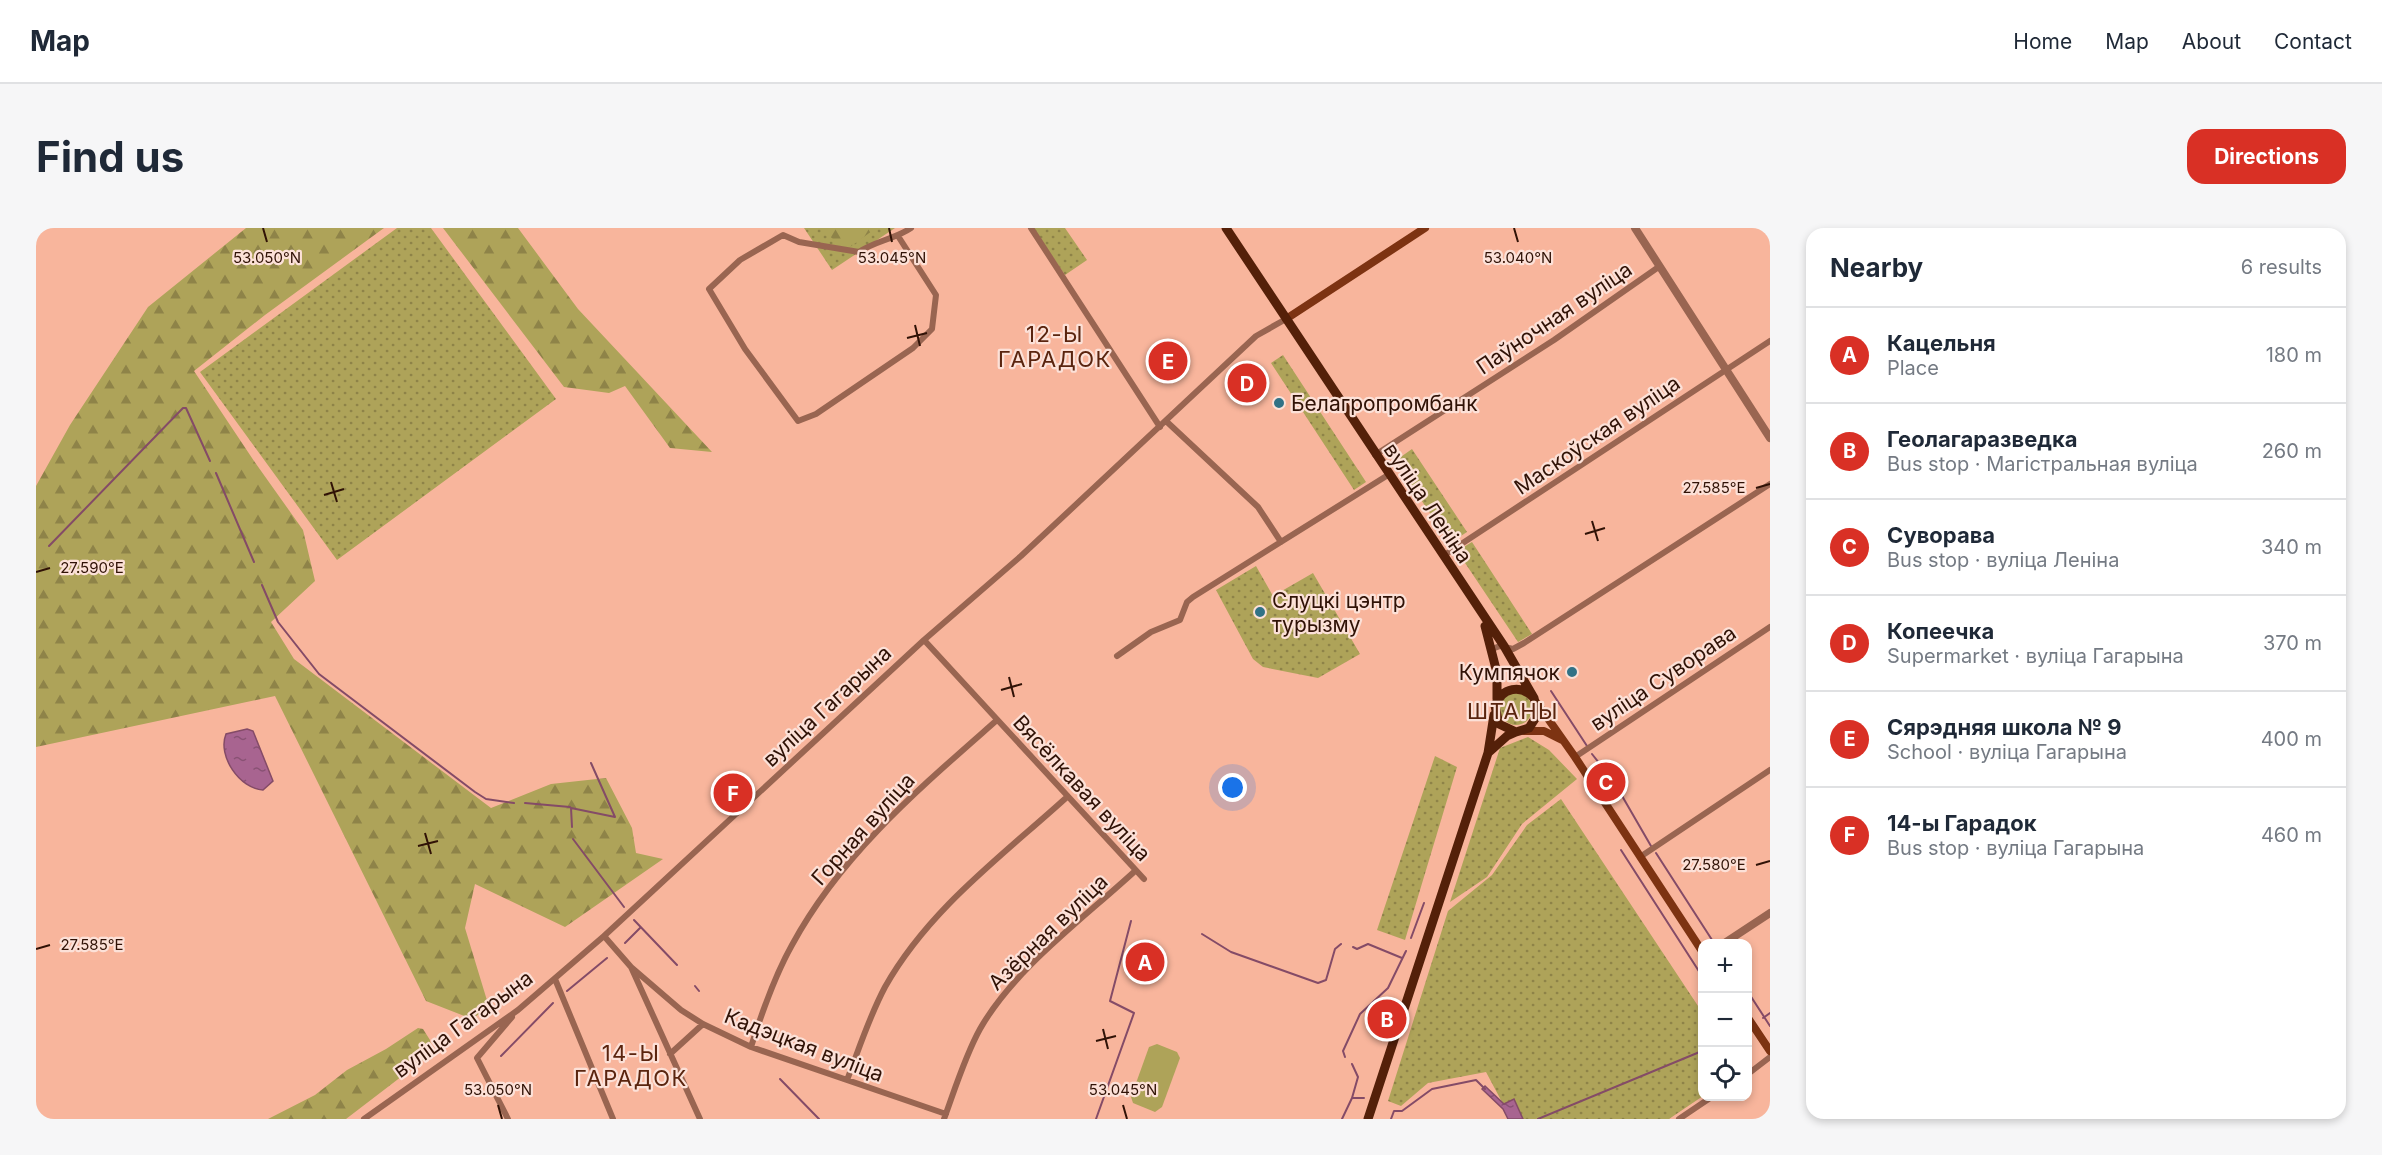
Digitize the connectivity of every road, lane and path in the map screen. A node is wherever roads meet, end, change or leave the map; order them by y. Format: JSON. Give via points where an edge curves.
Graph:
{"nodes":[{"id":1,"x":911,"y":228,"type":"edge"},
{"id":2,"x":1031,"y":228,"type":"edge"},
{"id":3,"x":1226,"y":228,"type":"edge"},
{"id":4,"x":1425,"y":228,"type":"edge"},
{"id":5,"x":1635,"y":228,"type":"edge"},
{"id":6,"x":898,"y":237,"type":"junction"},
{"id":7,"x":1660,"y":266,"type":"junction"},
{"id":8,"x":1286,"y":319,"type":"junction"},
{"id":9,"x":1770,"y":341,"type":"edge"},
{"id":10,"x":1726,"y":369,"type":"junction"},
{"id":11,"x":1166,"y":421,"type":"junction"},
{"id":12,"x":1160,"y":427,"type":"junction"},
{"id":13,"x":1770,"y":438,"type":"edge"},
{"id":14,"x":1375,"y":455,"type":"junction"},
{"id":15,"x":1388,"y":475,"type":"junction"},
{"id":16,"x":1770,"y":484,"type":"edge"},
{"id":17,"x":1281,"y":542,"type":"junction"},
{"id":18,"x":1442,"y":556,"type":"junction"},
{"id":19,"x":1483,"y":618,"type":"junction"},
{"id":20,"x":1770,"y":627,"type":"edge"},
{"id":21,"x":924,"y":640,"type":"junction"},
{"id":22,"x":1504,"y":646,"type":"junction"},
{"id":23,"x":1492,"y":649,"type":"junction"},
{"id":24,"x":1117,"y":656,"type":"dead end"},
{"id":25,"x":1497,"y":699,"type":"junction"},
{"id":26,"x":1535,"y":701,"type":"junction"},
{"id":27,"x":1494,"y":712,"type":"junction"},
{"id":28,"x":997,"y":720,"type":"junction"},
{"id":29,"x":1520,"y":732,"type":"junction"},
{"id":30,"x":1565,"y":742,"type":"junction"},
{"id":31,"x":1488,"y":753,"type":"junction"},
{"id":32,"x":1575,"y":757,"type":"junction"},
{"id":33,"x":1770,"y":770,"type":"edge"},
{"id":34,"x":1067,"y":797,"type":"junction"},
{"id":35,"x":1640,"y":857,"type":"junction"},
{"id":36,"x":1136,"y":871,"type":"junction"},
{"id":37,"x":1144,"y":879,"type":"dead end"},
{"id":38,"x":1770,"y":913,"type":"edge"},
{"id":39,"x":604,"y":936,"type":"junction"},
{"id":40,"x":1731,"y":939,"type":"edge"},
{"id":41,"x":1698,"y":945,"type":"edge"},
{"id":42,"x":631,"y":968,"type":"junction"},
{"id":43,"x":555,"y":979,"type":"junction"},
{"id":44,"x":518,"y":1010,"type":"junction"},
{"id":45,"x":703,"y":1024,"type":"junction"},
{"id":46,"x":1752,"y":1024,"type":"edge"},
{"id":47,"x":751,"y":1047,"type":"junction"},
{"id":48,"x":1770,"y":1051,"type":"edge"},
{"id":49,"x":670,"y":1054,"type":"junction"},
{"id":50,"x":1770,"y":1057,"type":"edge"},
{"id":51,"x":1752,"y":1071,"type":"edge"},
{"id":52,"x":847,"y":1080,"type":"junction"},
{"id":53,"x":1706,"y":1101,"type":"edge"},
{"id":54,"x":945,"y":1116,"type":"edge"},
{"id":55,"x":364,"y":1119,"type":"edge"},
{"id":56,"x":508,"y":1119,"type":"edge"},
{"id":57,"x":613,"y":1119,"type":"edge"},
{"id":58,"x":699,"y":1119,"type":"edge"},
{"id":59,"x":1368,"y":1119,"type":"edge"},
{"id":60,"x":1679,"y":1119,"type":"edge"}],
"edges":[{"from":1,"to":6,"type":"street"},
{"from":2,"to":12,"type":"street"},
{"from":3,"to":8,"type":"main road","name":"вуліца Леніна"},
{"from":4,"to":8,"type":"main road","name":"вуліца Гагарына"},
{"from":5,"to":7,"type":"street"},
{"from":6,"to":6,"type":"street","via":[[859,252],[799,242],[783,235],[740,260],[709,289],[745,349],[798,421],[816,414],[913,348],[932,329],[936,295]]},
{"from":7,"to":10,"type":"street"},
{"from":7,"to":14,"type":"street","name":"Паўночная вуліца","via":[[1554,340]]},
{"from":8,"to":11,"type":"street","name":"вуліца Гагарына","via":[[1256,336]]},
{"from":8,"to":14,"type":"main road","name":"вуліца Леніна"},
{"from":9,"to":10,"type":"street","name":"Маскоўская вуліца"},
{"from":10,"to":13,"type":"street"},
{"from":10,"to":18,"type":"street","name":"Маскоўская вуліца"},
{"from":11,"to":12,"type":"street","name":"вуліца Гагарына"},
{"from":11,"to":17,"type":"street","via":[[1258,507]]},
{"from":12,"to":21,"type":"street","name":"вуліца Гагарына"},
{"from":14,"to":15,"type":"main road","name":"вуліца Леніна"},
{"from":15,"to":17,"type":"street"},
{"from":15,"to":18,"type":"main road","name":"вуліца Леніна"},
{"from":16,"to":22,"type":"street","via":[[1524,643],[1513,649]]},
{"from":17,"to":24,"type":"street","via":[[1186,602],[1180,620],[1151,632]]},
{"from":18,"to":19,"type":"main road","name":"вуліца Леніна"},
{"from":19,"to":22,"type":"main road","name":"вуліца Леніна"},
{"from":19,"to":23,"type":"main road","name":"вуліца Леніна"},
{"from":20,"to":32,"type":"street","name":"вуліца Суворава"},
{"from":21,"to":28,"type":"street","name":"Вясёлкавая вуліца"},
{"from":21,"to":39,"type":"street","name":"вуліца Гагарына"},
{"from":22,"to":23,"type":"street"},
{"from":22,"to":26,"type":"main road","name":"вуліца Леніна"},
{"from":23,"to":25,"type":"main road","name":"вуліца Леніна"},
{"from":25,"to":26,"type":"main road","via":[[1515,688],[1529,693]]},
{"from":25,"to":27,"type":"main road"},
{"from":26,"to":29,"type":"main road","via":[[1536,720]]},
{"from":26,"to":30,"type":"main road","name":"вуліца Леніна"},
{"from":27,"to":29,"type":"main road","via":[[1504,728]]},
{"from":27,"to":31,"type":"main road"},
{"from":28,"to":34,"type":"street","name":"Вясёлкавая вуліца"},
{"from":28,"to":47,"type":"street","name":"Горная вуліца","via":[[907,800],[832,885],[792,945],[772,985]]},
{"from":29,"to":30,"type":"main road","via":[[1544,731]]},
{"from":29,"to":31,"type":"main road","via":[[1506,736]]},
{"from":30,"to":32,"type":"main road","name":"вуліца Леніна"},
{"from":31,"to":59,"type":"main road"},
{"from":32,"to":35,"type":"main road","name":"вуліца Леніна"},
{"from":33,"to":35,"type":"street"},
{"from":34,"to":36,"type":"street","name":"Вясёлкавая вуліца"},
{"from":34,"to":52,"type":"street","via":[[932,921],[886,986]]},
{"from":35,"to":41,"type":"main road","name":"вуліца Леніна"},
{"from":36,"to":37,"type":"street","name":"Вясёлкавая вуліца"},
{"from":36,"to":54,"type":"street","name":"Азёрная вуліца","via":[[1046,952],[992,1010],[973,1045]]},
{"from":38,"to":40,"type":"street"},
{"from":39,"to":42,"type":"street"},
{"from":39,"to":43,"type":"street","name":"вуліца Гагарына"},
{"from":42,"to":45,"type":"street","name":"Кадэцкая вуліца"},
{"from":42,"to":49,"type":"street"},
{"from":43,"to":44,"type":"street","name":"вуліца Гагарына"},
{"from":43,"to":57,"type":"street"},
{"from":44,"to":55,"type":"street","name":"вуліца Гагарына"},
{"from":44,"to":56,"type":"street","via":[[477,1058]]},
{"from":45,"to":47,"type":"street","name":"Кадэцкая вуліца"},
{"from":45,"to":49,"type":"street"},
{"from":46,"to":48,"type":"main road"},
{"from":47,"to":52,"type":"street","name":"Кадэцкая вуліца"},
{"from":49,"to":58,"type":"street"},
{"from":50,"to":51,"type":"street"},
{"from":52,"to":54,"type":"street","name":"Кадэцкая вуліца"},
{"from":53,"to":60,"type":"street"}]}
